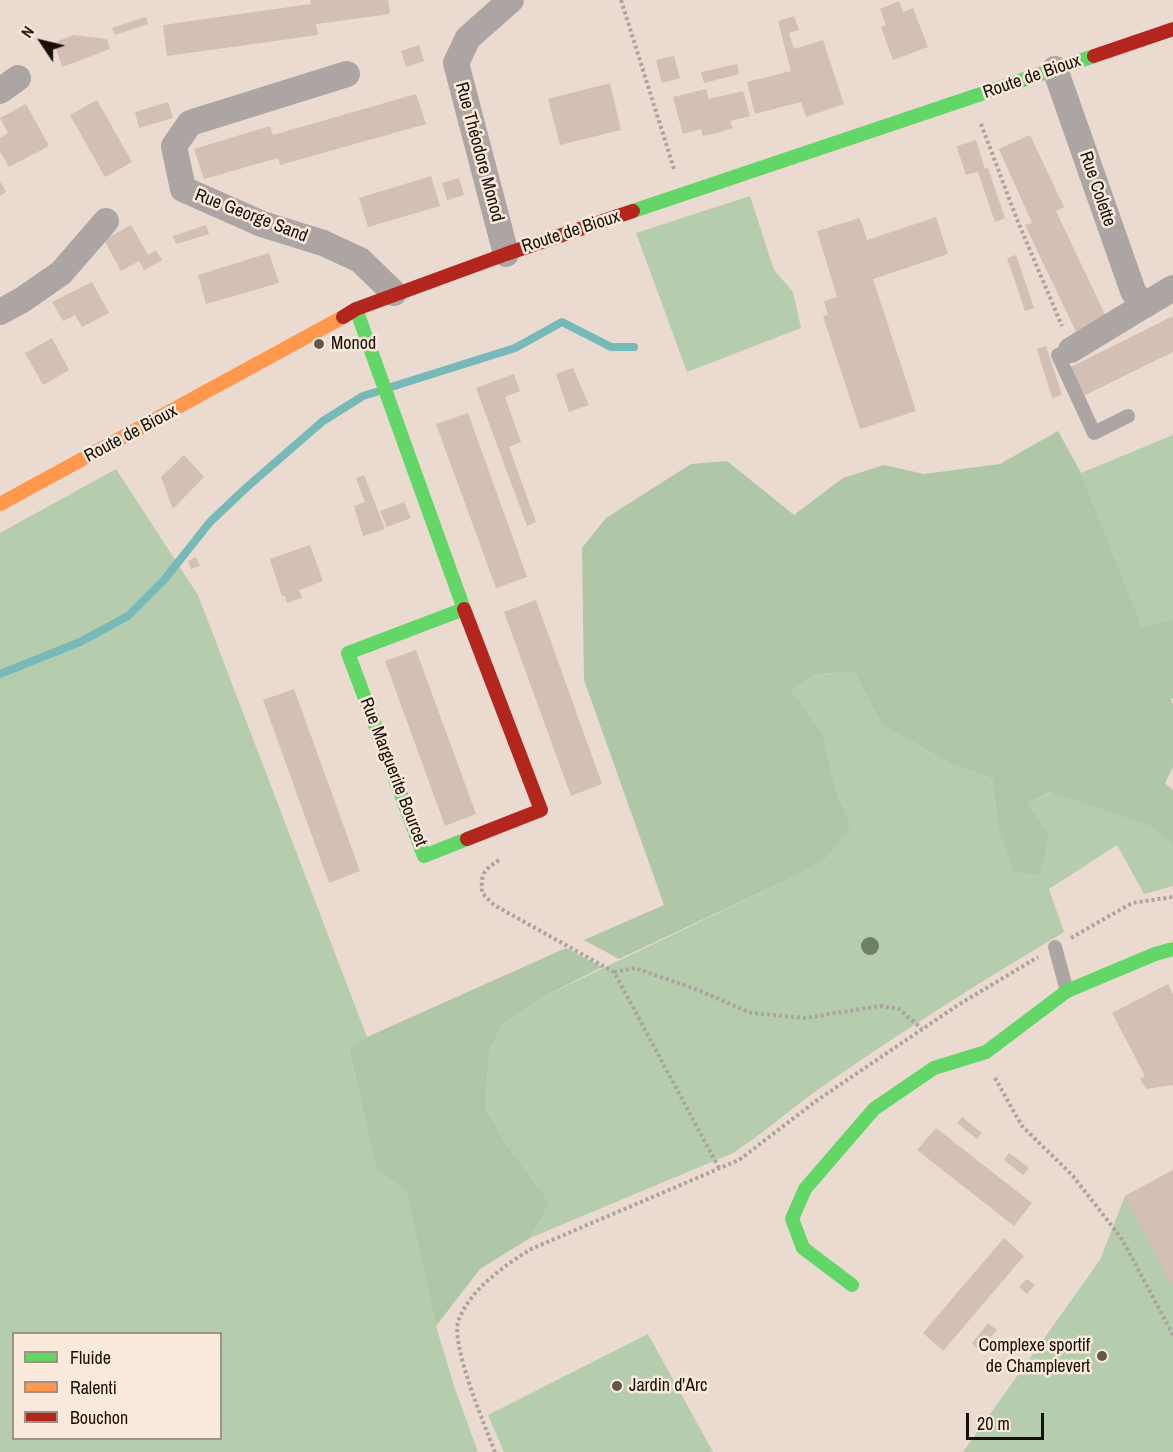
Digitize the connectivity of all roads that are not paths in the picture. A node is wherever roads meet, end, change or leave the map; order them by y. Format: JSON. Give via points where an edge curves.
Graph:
{"nodes":[{"id":1,"x":511,"y":0,"type":"edge"},
{"id":2,"x":1173,"y":29,"type":"edge"},
{"id":3,"x":1055,"y":69,"type":"junction"},
{"id":4,"x":347,"y":74,"type":"dead end"},
{"id":5,"x":106,"y":220,"type":"dead end"},
{"id":6,"x":506,"y":254,"type":"junction"},
{"id":7,"x":1173,"y":288,"type":"edge"},
{"id":8,"x":394,"y":293,"type":"junction"},
{"id":9,"x":1143,"y":306,"type":"junction"},
{"id":10,"x":356,"y":309,"type":"junction"},
{"id":11,"x":0,"y":312,"type":"edge"},
{"id":12,"x":1071,"y":350,"type":"joint"},
{"id":13,"x":1128,"y":416,"type":"dead end"},
{"id":14,"x":0,"y":504,"type":"edge"},
{"id":15,"x":464,"y":609,"type":"junction"},
{"id":16,"x":1055,"y":947,"type":"road end"},
{"id":17,"x":1173,"y":949,"type":"edge"},
{"id":18,"x":1067,"y":991,"type":"junction"},
{"id":19,"x":852,"y":1285,"type":"dead end"}],
"edges":[{"from":1,"to":6,"type":"street","name":"Rue Théodore Monod","via":[[468,38],[456,63]]},
{"from":2,"to":3,"type":"street","name":"Route de Bioux"},
{"from":3,"to":6,"type":"street","name":"Route de Bioux"},
{"from":3,"to":9,"type":"street","name":"Rue Colette","via":[[1133,291]]},
{"from":4,"to":8,"type":"street","name":"Rue George Sand","via":[[190,123],[174,146],[183,189],[262,224],[323,243],[360,260]]},
{"from":5,"to":11,"type":"street","via":[[61,273]]},
{"from":6,"to":8,"type":"street","name":"Route de Bioux"},
{"from":7,"to":9,"type":"street"},
{"from":8,"to":10,"type":"street","name":"Route de Bioux"},
{"from":9,"to":12,"type":"street"},
{"from":10,"to":14,"type":"street","name":"Route de Bioux"},
{"from":10,"to":15,"type":"street","name":"Rue Marguerite Bourcet"},
{"from":12,"to":13,"type":"lane","via":[[1058,355],[1094,433]]},
{"from":15,"to":15,"type":"street","name":"Rue Marguerite Bourcet","via":[[348,653],[424,856],[541,810]]},
{"from":16,"to":18,"type":"lane"},
{"from":17,"to":18,"type":"street"},
{"from":18,"to":19,"type":"street","via":[[986,1052],[933,1068],[874,1109],[805,1189],[792,1219],[803,1248]]}]}
